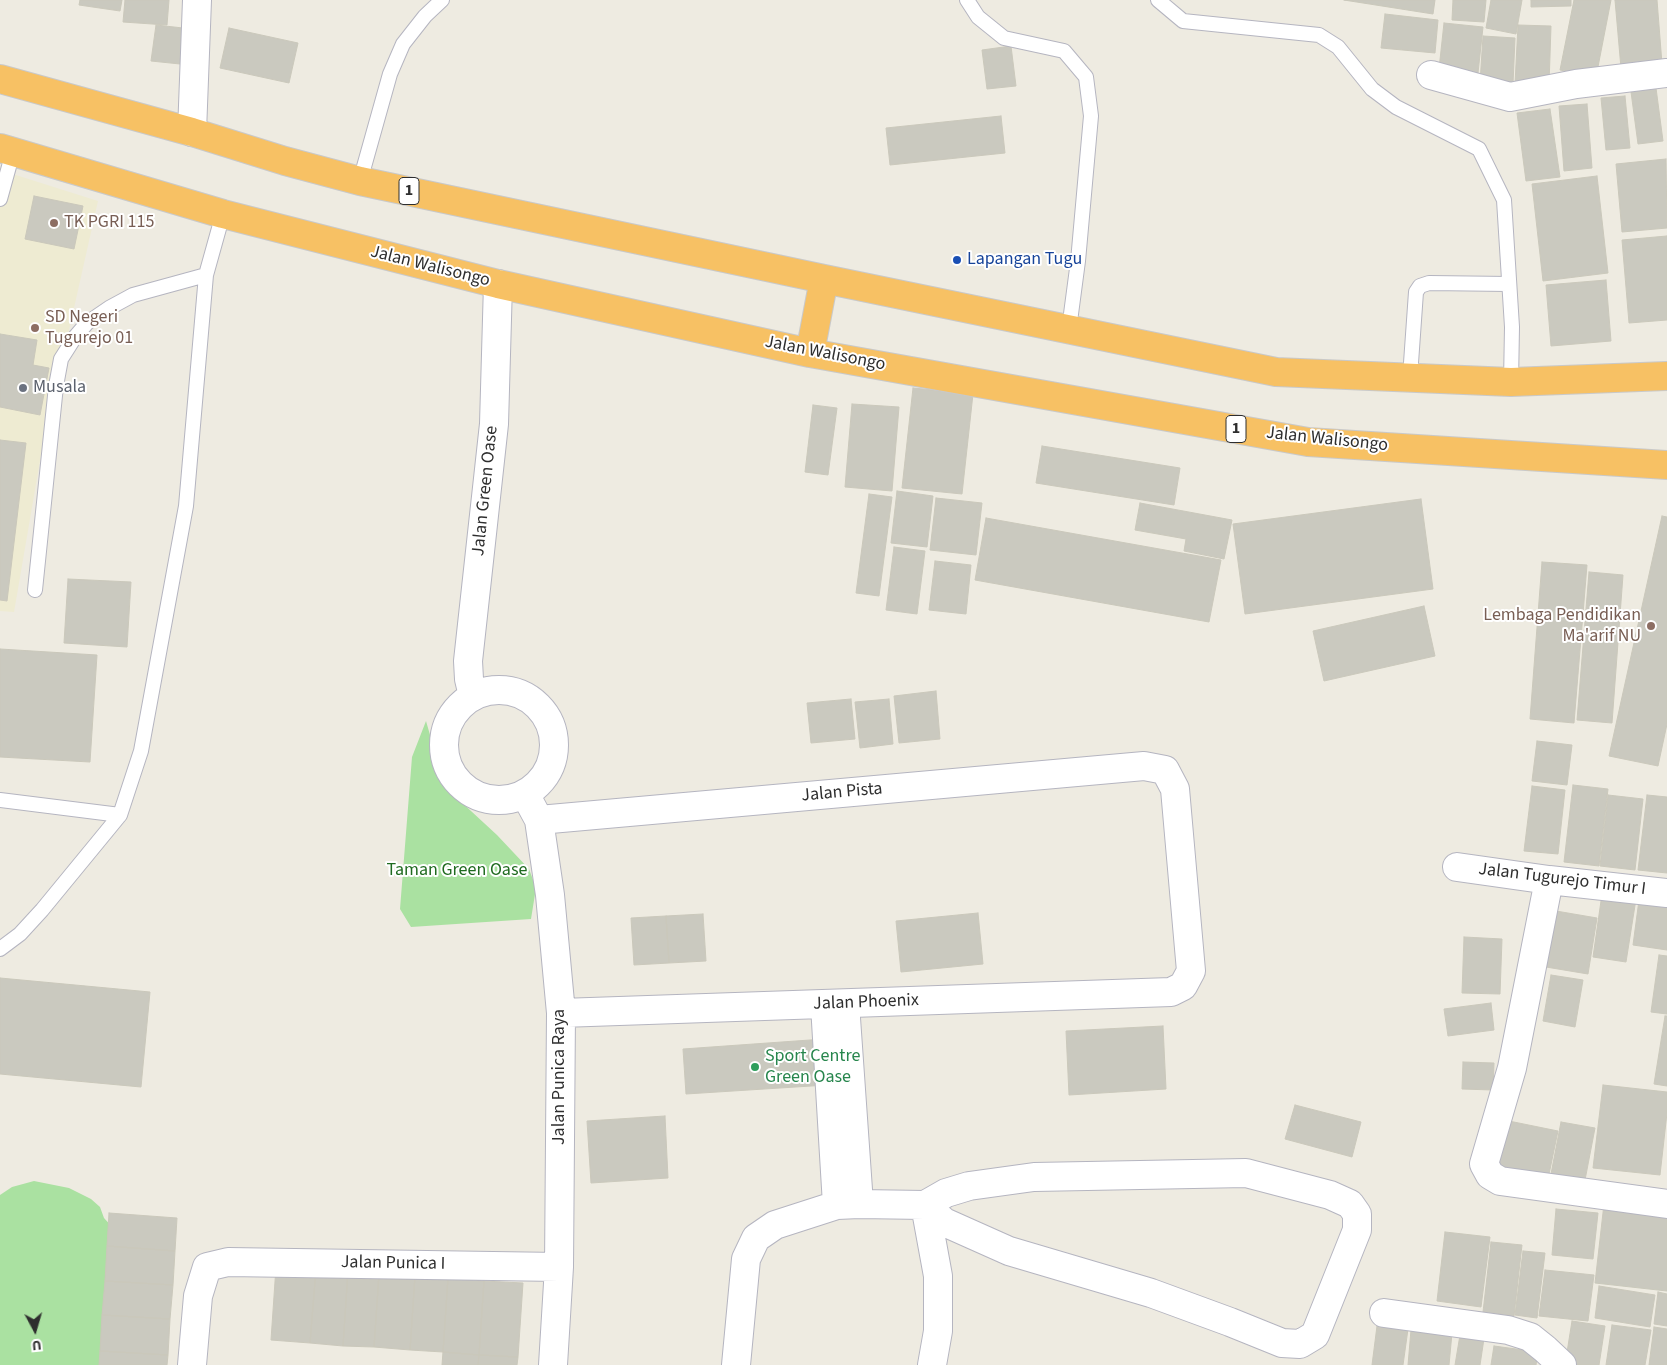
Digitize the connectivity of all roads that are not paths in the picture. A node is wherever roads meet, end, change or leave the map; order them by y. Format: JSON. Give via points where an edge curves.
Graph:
{"nodes":[{"id":1,"x":197,"y":0,"type":"edge"},
{"id":2,"x":442,"y":0,"type":"edge"},
{"id":3,"x":967,"y":0,"type":"edge"},
{"id":4,"x":1158,"y":0,"type":"edge"},
{"id":5,"x":1667,"y":73,"type":"edge"},
{"id":6,"x":1431,"y":75,"type":"dead end"},
{"id":7,"x":0,"y":79,"type":"edge"},
{"id":8,"x":192,"y":132,"type":"junction"},
{"id":9,"x":7,"y":150,"type":"edge"},
{"id":10,"x":360,"y":181,"type":"junction"},
{"id":11,"x":0,"y":199,"type":"edge"},
{"id":12,"x":223,"y":214,"type":"junction"},
{"id":13,"x":206,"y":276,"type":"junction"},
{"id":14,"x":824,"y":279,"type":"junction"},
{"id":15,"x":498,"y":284,"type":"junction"},
{"id":16,"x":1509,"y":284,"type":"junction"},
{"id":17,"x":1069,"y":329,"type":"junction"},
{"id":18,"x":810,"y":353,"type":"junction"},
{"id":19,"x":1667,"y":376,"type":"edge"},
{"id":20,"x":1410,"y":377,"type":"junction"},
{"id":21,"x":1511,"y":382,"type":"junction"},
{"id":22,"x":1667,"y":465,"type":"edge"},
{"id":23,"x":35,"y":590,"type":"dead end"},
{"id":24,"x":473,"y":696,"type":"junction"},
{"id":25,"x":525,"y":794,"type":"junction"},
{"id":26,"x":0,"y":800,"type":"edge"},
{"id":27,"x":120,"y":815,"type":"junction"},
{"id":28,"x":539,"y":820,"type":"junction"},
{"id":29,"x":1458,"y":867,"type":"dead end"},
{"id":30,"x":1549,"y":880,"type":"junction"},
{"id":31,"x":1667,"y":894,"type":"edge"},
{"id":32,"x":0,"y":949,"type":"edge"},
{"id":33,"x":1171,"y":992,"type":"joint"},
{"id":34,"x":835,"y":1004,"type":"junction"},
{"id":35,"x":561,"y":1013,"type":"junction"},
{"id":36,"x":848,"y":1204,"type":"junction"},
{"id":37,"x":1667,"y":1204,"type":"edge"},
{"id":38,"x":925,"y":1205,"type":"junction"},
{"id":39,"x":559,"y":1267,"type":"junction"},
{"id":40,"x":1384,"y":1313,"type":"dead end"},
{"id":41,"x":192,"y":1365,"type":"edge"},
{"id":42,"x":553,"y":1365,"type":"edge"},
{"id":43,"x":736,"y":1365,"type":"edge"},
{"id":44,"x":932,"y":1365,"type":"edge"},
{"id":45,"x":1562,"y":1365,"type":"edge"}],
"edges":[{"from":1,"to":8,"type":"street"},
{"from":2,"to":10,"type":"lane","via":[[424,16],[403,44],[390,74]]},
{"from":3,"to":17,"type":"lane","via":[[978,17],[1004,38],[1064,51],[1086,77],[1091,116]]},
{"from":4,"to":16,"type":"lane","via":[[1184,21],[1318,35],[1338,47],[1372,89],[1396,107],[1479,149],[1504,200]]},
{"from":5,"to":6,"type":"street","via":[[1576,84],[1510,97]]},
{"from":7,"to":8,"type":"highway","number":"1"},
{"from":8,"to":10,"type":"highway","number":"1"},
{"from":9,"to":11,"type":"lane"},
{"from":9,"to":12,"type":"highway","name":"Jalan Walisongo","number":"1"},
{"from":10,"to":14,"type":"highway","number":"1"},
{"from":12,"to":13,"type":"lane"},
{"from":12,"to":15,"type":"highway","name":"Jalan Walisongo","number":"1"},
{"from":13,"to":23,"type":"lane","via":[[133,295],[108,308],[87,323],[61,360],[54,395]]},
{"from":13,"to":27,"type":"lane","via":[[186,506],[141,751]]},
{"from":14,"to":17,"type":"highway","number":"1"},
{"from":14,"to":18,"type":"highway"},
{"from":15,"to":18,"type":"highway","name":"Jalan Walisongo","number":"1"},
{"from":15,"to":24,"type":"street","name":"Jalan Green Oase","via":[[494,424],[468,661]]},
{"from":16,"to":20,"type":"lane","via":[[1428,283],[1420,286],[1416,292]]},
{"from":16,"to":21,"type":"lane"},
{"from":17,"to":20,"type":"highway","number":"1","via":[[1276,372]]},
{"from":18,"to":22,"type":"highway","name":"Jalan Walisongo","number":"1","via":[[1308,442]]},
{"from":19,"to":21,"type":"highway","number":"1"},
{"from":20,"to":21,"type":"highway","number":"1"},
{"from":24,"to":25,"type":"street","via":[[456,709],[446,729],[444,750],[450,771],[464,788],[483,798],[504,800]]},
{"from":24,"to":25,"type":"street","via":[[494,690],[516,692],[535,702],[549,719],[555,740],[553,762],[542,780]]},
{"from":25,"to":28,"type":"street","name":"Jalan Punica Raya"},
{"from":26,"to":27,"type":"lane"},
{"from":27,"to":32,"type":"lane","via":[[42,910],[20,934]]},
{"from":28,"to":33,"type":"street","name":"Jalan Pista","via":[[1144,766],[1165,770],[1176,789],[1191,971],[1183,986]]},
{"from":28,"to":35,"type":"street","name":"Jalan Punica Raya"},
{"from":29,"to":30,"type":"street","name":"Jalan Tugurejo Timur I"},
{"from":30,"to":31,"type":"street","name":"Jalan Tugurejo Timur I"},
{"from":30,"to":37,"type":"street","via":[[1512,1068],[1484,1164],[1490,1175],[1500,1181]]},
{"from":33,"to":34,"type":"street","name":"Jalan Phoenix"},
{"from":34,"to":35,"type":"street","name":"Jalan Phoenix"},
{"from":34,"to":36,"type":"street"},
{"from":35,"to":39,"type":"street","name":"Jalan Punica Raya"},
{"from":36,"to":38,"type":"street"},
{"from":36,"to":43,"type":"street","via":[[774,1226],[756,1238],[746,1259]]},
{"from":38,"to":38,"type":"street","via":[[944,1222],[1009,1251],[1151,1293],[1282,1343],[1300,1344],[1315,1335],[1357,1230],[1357,1214],[1350,1204],[1330,1195],[1246,1173],[1034,1177],[969,1186],[946,1193]]},
{"from":38,"to":44,"type":"street","via":[[938,1276],[938,1331]]},
{"from":39,"to":41,"type":"street","name":"Jalan Punica I","via":[[228,1262],[206,1267],[198,1296]]},
{"from":39,"to":42,"type":"street","name":"Jalan Punica Raya"},
{"from":40,"to":45,"type":"street","via":[[1508,1330],[1530,1337]]}]}
